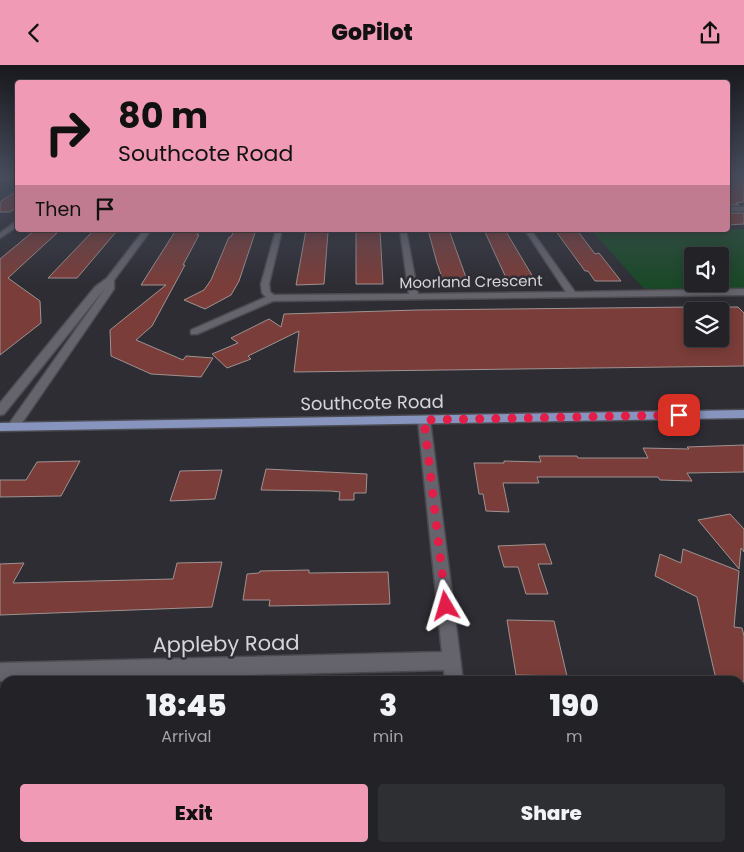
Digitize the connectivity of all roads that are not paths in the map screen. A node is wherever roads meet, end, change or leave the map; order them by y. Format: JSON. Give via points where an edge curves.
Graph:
{"nodes":[{"id":1,"x":15,"y":224,"type":"edge"},
{"id":2,"x":146,"y":232,"type":"edge"},
{"id":3,"x":279,"y":232,"type":"edge"},
{"id":4,"x":403,"y":232,"type":"edge"},
{"id":5,"x":529,"y":232,"type":"edge"},
{"id":6,"x":0,"y":236,"type":"edge"},
{"id":7,"x":110,"y":280,"type":"junction"},
{"id":8,"x":744,"y":292,"type":"edge"},
{"id":9,"x":572,"y":294,"type":"junction"},
{"id":10,"x":414,"y":296,"type":"junction"},
{"id":11,"x":272,"y":298,"type":"junction"},
{"id":12,"x":194,"y":332,"type":"dead end"},
{"id":13,"x":0,"y":411,"type":"edge"},
{"id":14,"x":744,"y":414,"type":"edge"},
{"id":15,"x":424,"y":420,"type":"junction"},
{"id":16,"x":0,"y":427,"type":"edge"},
{"id":17,"x":13,"y":427,"type":"junction"},
{"id":18,"x":452,"y":661,"type":"junction"},
{"id":19,"x":0,"y":672,"type":"edge"},
{"id":20,"x":454,"y":676,"type":"edge"}],
"edges":[{"from":1,"to":6,"type":"street"},
{"from":2,"to":7,"type":"street"},
{"from":3,"to":11,"type":"street","via":[[265,288]]},
{"from":4,"to":10,"type":"street"},
{"from":5,"to":9,"type":"street"},
{"from":7,"to":13,"type":"street","via":[[98,289]]},
{"from":7,"to":17,"type":"street","via":[[110,289]]},
{"from":8,"to":9,"type":"street","name":"Moorland Crescent"},
{"from":9,"to":10,"type":"street","name":"Moorland Crescent"},
{"from":10,"to":11,"type":"street","name":"Moorland Crescent"},
{"from":11,"to":12,"type":"street"},
{"from":14,"to":15,"type":"main road","name":"Southcote Road"},
{"from":15,"to":17,"type":"main road","name":"Southcote Road"},
{"from":15,"to":18,"type":"street"},
{"from":16,"to":17,"type":"main road","name":"Southcote Road"},
{"from":18,"to":19,"type":"street","name":"Appleby Road"},
{"from":18,"to":20,"type":"street"}]}
